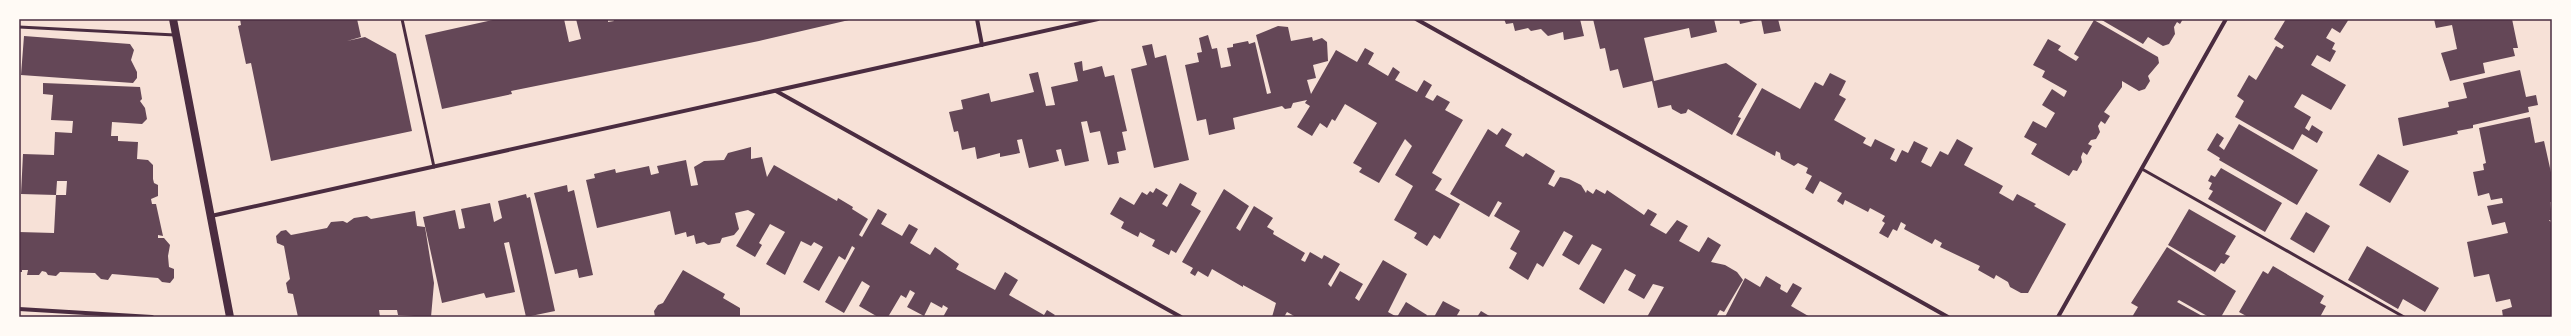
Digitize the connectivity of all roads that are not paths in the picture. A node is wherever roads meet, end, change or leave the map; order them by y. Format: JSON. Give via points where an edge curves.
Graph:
{"nodes":[{"id":1,"x":173,"y":19,"type":"edge"},
{"id":2,"x":402,"y":19,"type":"edge"},
{"id":3,"x":976,"y":19,"type":"edge"},
{"id":4,"x":1098,"y":19,"type":"edge"},
{"id":5,"x":1416,"y":19,"type":"edge"},
{"id":6,"x":2226,"y":19,"type":"edge"},
{"id":7,"x":19,"y":27,"type":"edge"},
{"id":8,"x":176,"y":35,"type":"junction"},
{"id":9,"x":982,"y":45,"type":"junction"},
{"id":10,"x":775,"y":91,"type":"junction"},
{"id":11,"x":434,"y":167,"type":"junction"},
{"id":12,"x":2142,"y":169,"type":"junction"},
{"id":13,"x":211,"y":216,"type":"junction"},
{"id":14,"x":19,"y":309,"type":"edge"},
{"id":15,"x":152,"y":317,"type":"edge"},
{"id":16,"x":230,"y":317,"type":"edge"},
{"id":17,"x":1181,"y":317,"type":"edge"},
{"id":18,"x":1948,"y":317,"type":"edge"},
{"id":19,"x":2058,"y":317,"type":"edge"},
{"id":20,"x":2404,"y":317,"type":"edge"}],
"edges":[{"from":1,"to":8,"type":"main road"},
{"from":2,"to":11,"type":"lane"},
{"from":3,"to":9,"type":"street"},
{"from":4,"to":9,"type":"street"},
{"from":5,"to":18,"type":"street"},
{"from":6,"to":12,"type":"street"},
{"from":7,"to":8,"type":"lane"},
{"from":8,"to":13,"type":"main road"},
{"from":9,"to":10,"type":"street"},
{"from":10,"to":11,"type":"street"},
{"from":10,"to":17,"type":"street"},
{"from":11,"to":13,"type":"street"},
{"from":12,"to":19,"type":"street"},
{"from":12,"to":20,"type":"lane"},
{"from":13,"to":16,"type":"main road"},
{"from":14,"to":15,"type":"street"}]}
